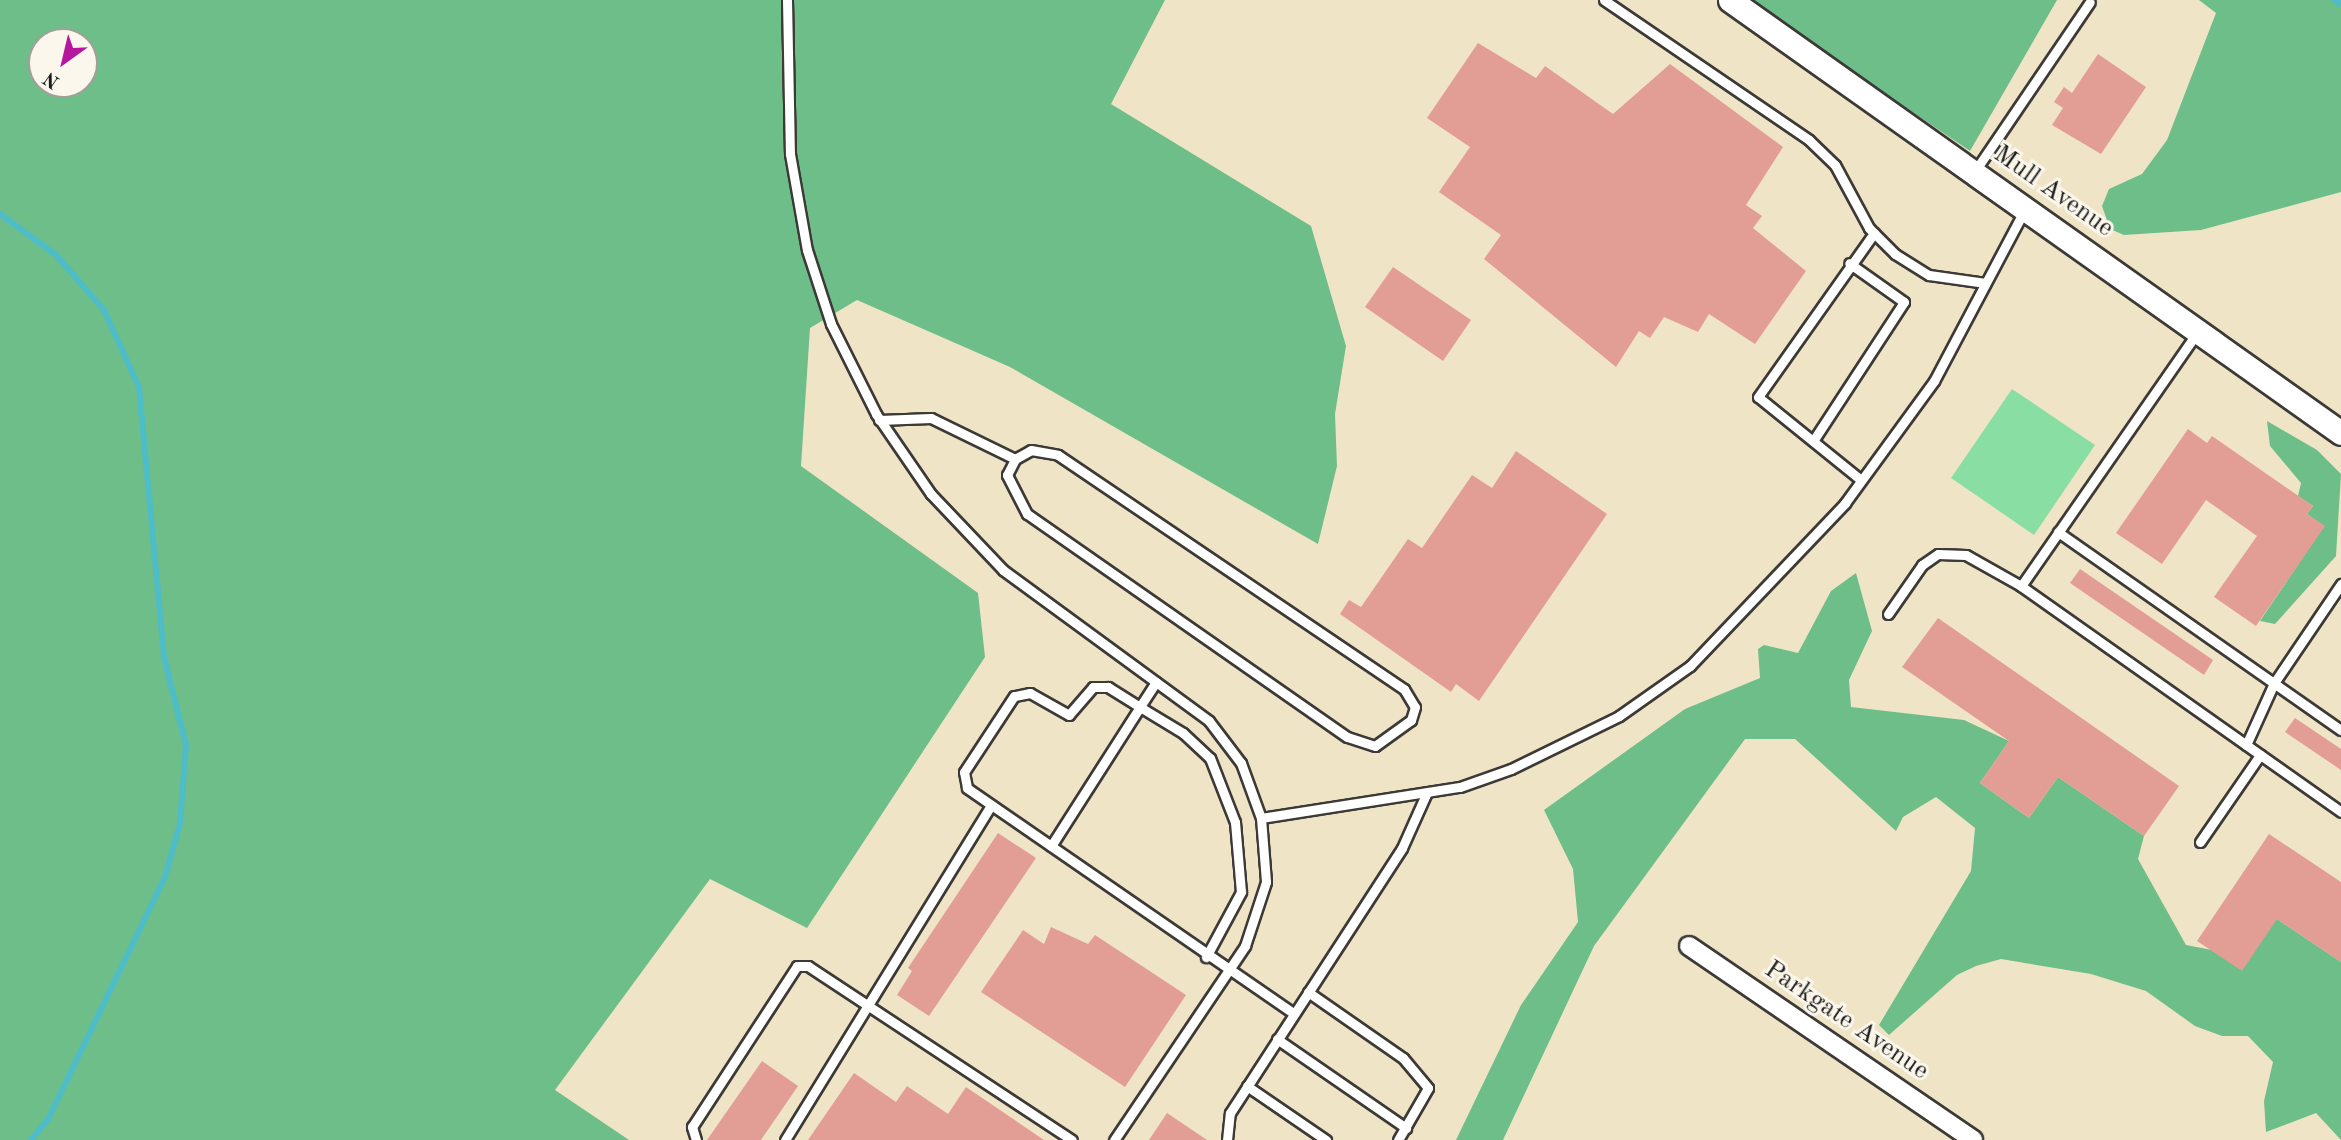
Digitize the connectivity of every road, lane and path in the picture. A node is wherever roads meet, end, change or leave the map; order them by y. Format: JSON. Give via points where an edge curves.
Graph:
{"nodes":[{"id":1,"x":787,"y":0,"type":"edge"},
{"id":2,"x":1604,"y":0,"type":"edge"},
{"id":3,"x":1730,"y":0,"type":"edge"},
{"id":4,"x":2090,"y":2,"type":"dead end"},
{"id":5,"x":1975,"y":171,"type":"junction"},
{"id":6,"x":2026,"y":207,"type":"junction"},
{"id":7,"x":1874,"y":233,"type":"junction"},
{"id":8,"x":1849,"y":263,"type":"junction"},
{"id":9,"x":1985,"y":283,"type":"junction"},
{"id":10,"x":2200,"y":329,"type":"junction"},
{"id":11,"x":879,"y":420,"type":"junction"},
{"id":12,"x":2341,"y":433,"type":"edge"},
{"id":13,"x":1813,"y":441,"type":"junction"},
{"id":14,"x":1015,"y":459,"type":"junction"},
{"id":15,"x":1861,"y":480,"type":"junction"},
{"id":16,"x":2058,"y":532,"type":"junction"},
{"id":17,"x":2341,"y":584,"type":"edge"},
{"id":18,"x":2021,"y":586,"type":"junction"},
{"id":19,"x":1888,"y":614,"type":"dead end"},
{"id":20,"x":1156,"y":682,"type":"junction"},
{"id":21,"x":2274,"y":683,"type":"junction"},
{"id":22,"x":1140,"y":707,"type":"junction"},
{"id":23,"x":2341,"y":730,"type":"edge"},
{"id":24,"x":2246,"y":745,"type":"junction"},
{"id":25,"x":2260,"y":755,"type":"junction"},
{"id":26,"x":1426,"y":792,"type":"junction"},
{"id":27,"x":991,"y":805,"type":"junction"},
{"id":28,"x":2341,"y":812,"type":"edge"},
{"id":29,"x":1261,"y":818,"type":"junction"},
{"id":30,"x":2200,"y":842,"type":"dead end"},
{"id":31,"x":1051,"y":846,"type":"junction"},
{"id":32,"x":1689,"y":946,"type":"dead end"},
{"id":33,"x":1206,"y":957,"type":"junction"},
{"id":34,"x":1227,"y":972,"type":"junction"},
{"id":35,"x":1308,"y":992,"type":"junction"},
{"id":36,"x":867,"y":999,"type":"junction"},
{"id":37,"x":1294,"y":1014,"type":"junction"},
{"id":38,"x":1277,"y":1039,"type":"junction"},
{"id":39,"x":1247,"y":1086,"type":"junction"},
{"id":40,"x":1406,"y":1128,"type":"junction"},
{"id":41,"x":696,"y":1140,"type":"edge"},
{"id":42,"x":785,"y":1140,"type":"edge"},
{"id":43,"x":1072,"y":1140,"type":"edge"},
{"id":44,"x":1114,"y":1140,"type":"edge"},
{"id":45,"x":1227,"y":1140,"type":"edge"},
{"id":46,"x":1326,"y":1140,"type":"edge"},
{"id":47,"x":1398,"y":1140,"type":"edge"},
{"id":48,"x":1973,"y":1140,"type":"edge"}],
"edges":[{"from":1,"to":11,"type":"lane","via":[[790,154],[807,250],[831,324]]},
{"from":2,"to":7,"type":"lane","via":[[1809,140],[1835,165]]},
{"from":3,"to":5,"type":"street","name":"Mull Avenue"},
{"from":4,"to":5,"type":"lane"},
{"from":5,"to":6,"type":"street","name":"Mull Avenue"},
{"from":6,"to":9,"type":"lane"},
{"from":6,"to":10,"type":"street","name":"Mull Avenue"},
{"from":7,"to":8,"type":"lane"},
{"from":7,"to":9,"type":"lane","via":[[1928,275]]},
{"from":8,"to":13,"type":"lane","via":[[1758,397]]},
{"from":8,"to":13,"type":"lane","via":[[1904,302]]},
{"from":9,"to":15,"type":"lane","via":[[1934,380]]},
{"from":10,"to":12,"type":"street","name":"Mull Avenue"},
{"from":10,"to":16,"type":"lane"},
{"from":11,"to":14,"type":"lane","via":[[931,418]]},
{"from":11,"to":20,"type":"lane","via":[[970,540],[1038,599]]},
{"from":13,"to":15,"type":"lane"},
{"from":14,"to":14,"type":"lane","via":[[1031,450],[1058,455],[1404,689],[1415,707],[1411,720],[1375,746],[1347,737],[1027,514],[1007,475]]},
{"from":15,"to":26,"type":"lane","via":[[1690,666],[1558,750]]},
{"from":16,"to":18,"type":"lane"},
{"from":16,"to":21,"type":"lane"},
{"from":17,"to":21,"type":"lane"},
{"from":18,"to":19,"type":"lane","via":[[1966,555],[1938,554],[1922,565]]},
{"from":18,"to":24,"type":"lane"},
{"from":20,"to":22,"type":"lane"},
{"from":20,"to":29,"type":"lane","via":[[1209,721],[1241,763]]},
{"from":21,"to":23,"type":"lane"},
{"from":21,"to":24,"type":"lane"},
{"from":22,"to":27,"type":"lane","via":[[1108,687],[1094,687],[1069,715],[1030,693],[1014,696],[964,772],[967,788]]},
{"from":22,"to":31,"type":"lane"},
{"from":22,"to":33,"type":"lane","via":[[1210,758],[1237,841],[1241,892]]},
{"from":24,"to":25,"type":"lane"},
{"from":25,"to":28,"type":"lane"},
{"from":25,"to":30,"type":"lane"},
{"from":26,"to":29,"type":"lane"},
{"from":26,"to":35,"type":"lane","via":[[1402,848]]},
{"from":27,"to":31,"type":"lane"},
{"from":27,"to":36,"type":"lane"},
{"from":29,"to":34,"type":"lane","via":[[1266,882],[1245,946]]},
{"from":31,"to":33,"type":"lane"},
{"from":32,"to":48,"type":"street","name":"Parkgate Avenue"},
{"from":33,"to":34,"type":"lane"},
{"from":34,"to":37,"type":"lane"},
{"from":34,"to":44,"type":"lane"},
{"from":35,"to":37,"type":"lane"},
{"from":35,"to":40,"type":"lane","via":[[1417,1070],[1428,1088],[1427,1100]]},
{"from":36,"to":41,"type":"lane","via":[[808,966],[797,966],[692,1127]]},
{"from":36,"to":42,"type":"lane"},
{"from":36,"to":43,"type":"lane"},
{"from":37,"to":38,"type":"lane"},
{"from":38,"to":39,"type":"lane"},
{"from":38,"to":40,"type":"lane"},
{"from":39,"to":45,"type":"lane","via":[[1227,1120]]},
{"from":39,"to":46,"type":"lane"},
{"from":40,"to":47,"type":"lane"}]}
